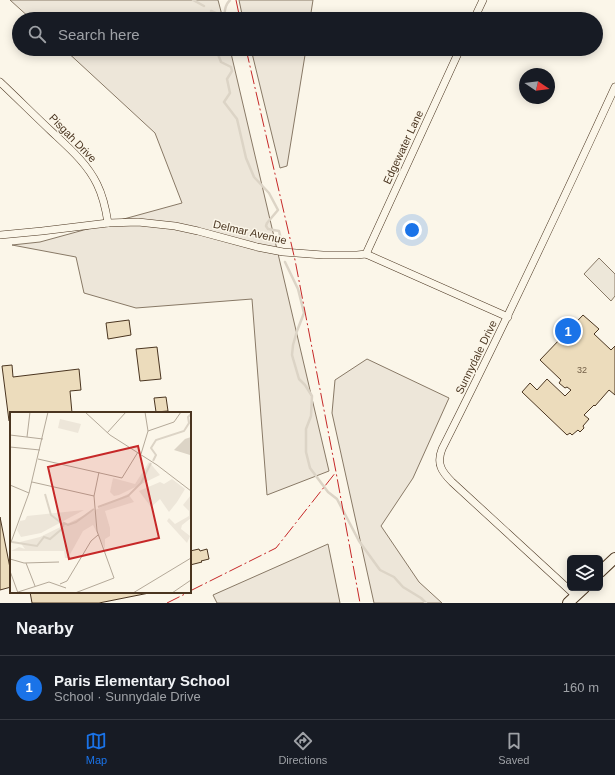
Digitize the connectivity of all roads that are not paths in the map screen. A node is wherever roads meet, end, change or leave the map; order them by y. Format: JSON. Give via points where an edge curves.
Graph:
{"nodes":[{"id":1,"x":483,"y":0,"type":"edge"},
{"id":2,"x":477,"y":12,"type":"edge"},
{"id":3,"x":457,"y":56,"type":"edge"},
{"id":4,"x":0,"y":82,"type":"edge"},
{"id":5,"x":615,"y":87,"type":"edge"},
{"id":6,"x":108,"y":223,"type":"junction"},
{"id":7,"x":0,"y":235,"type":"edge"},
{"id":8,"x":366,"y":254,"type":"junction"},
{"id":9,"x":508,"y":317,"type":"junction"},
{"id":10,"x":615,"y":558,"type":"edge"},
{"id":11,"x":603,"y":569,"type":"edge"},
{"id":12,"x":581,"y":591,"type":"edge"},
{"id":13,"x":572,"y":600,"type":"edge"}],
"edges":[{"from":1,"to":2,"type":"street"},
{"from":3,"to":8,"type":"street","name":"Edgewater Lane"},
{"from":4,"to":6,"type":"street","name":"Pisgah Drive","via":[[84,164],[100,189]]},
{"from":5,"to":9,"type":"street","name":"Sunnydale Drive"},
{"from":6,"to":7,"type":"street","name":"Delmar Avenue"},
{"from":6,"to":8,"type":"street","name":"Delmar Avenue","via":[[138,222],[175,226],[282,252],[323,255]]},
{"from":8,"to":9,"type":"street","name":"Delmar Avenue"},
{"from":9,"to":13,"type":"street","name":"Sunnydale Drive","via":[[439,455],[439,462],[452,482]]},
{"from":10,"to":11,"type":"street"},
{"from":12,"to":13,"type":"street"}]}
